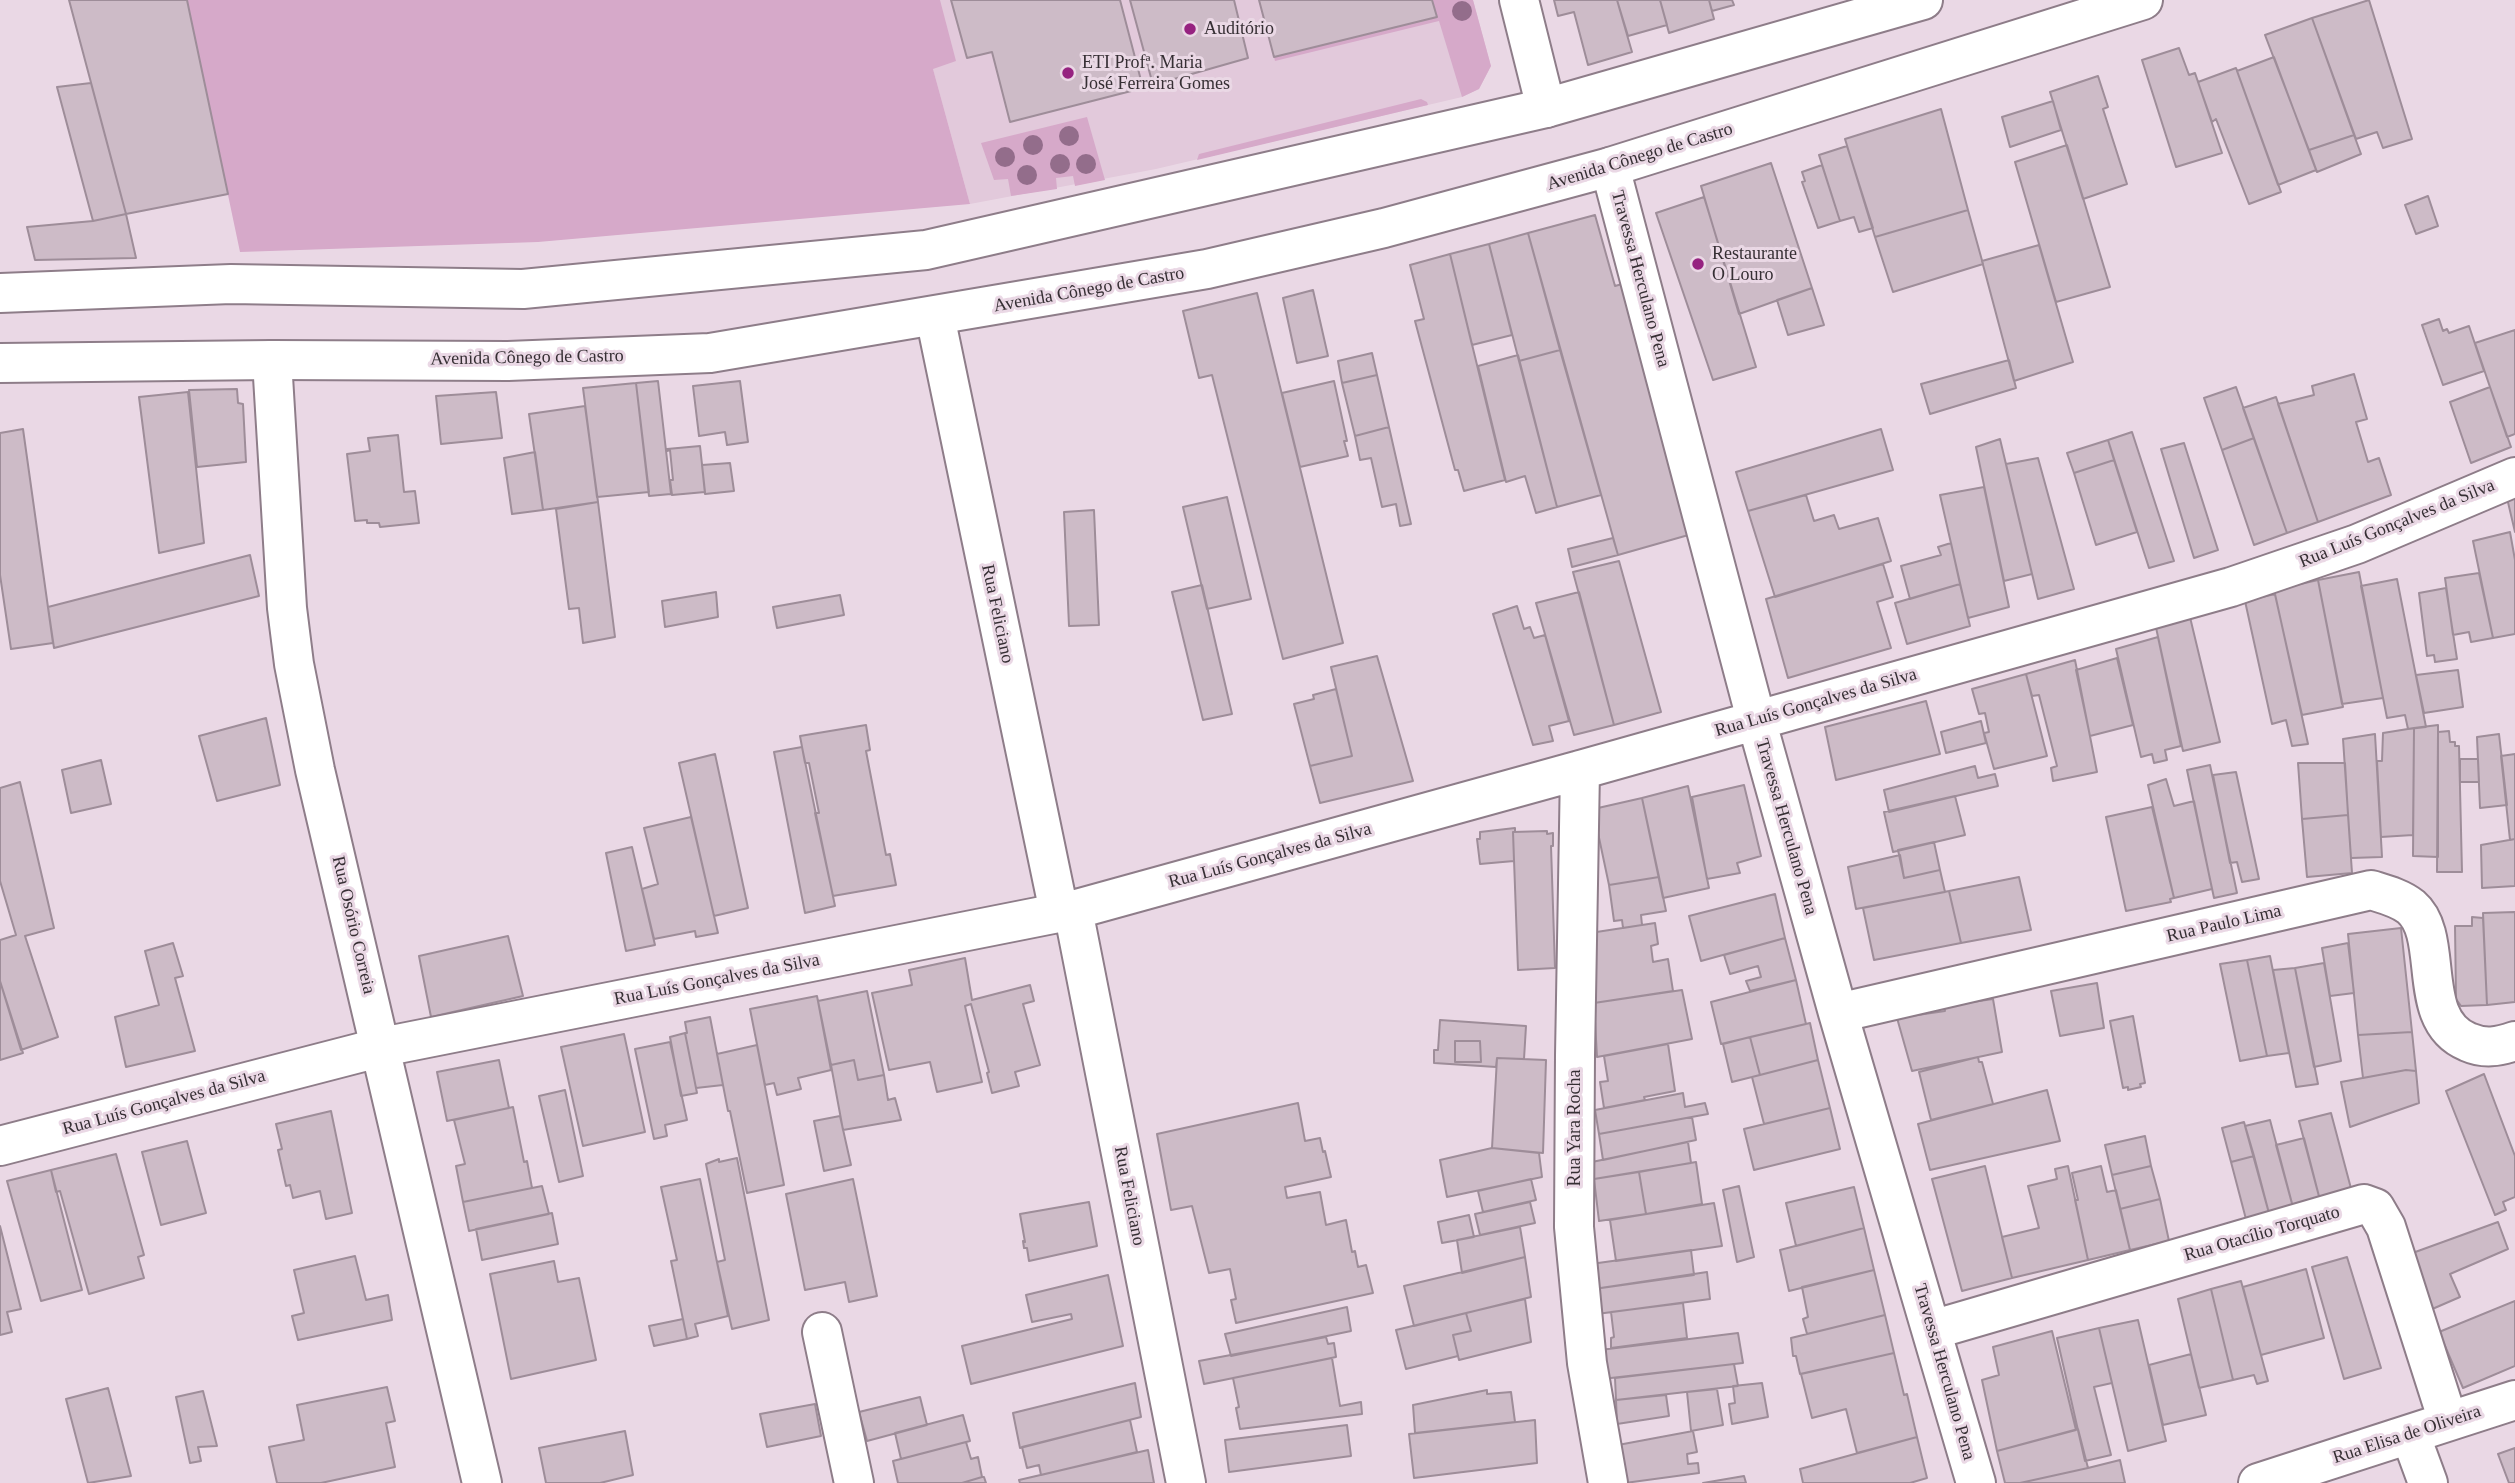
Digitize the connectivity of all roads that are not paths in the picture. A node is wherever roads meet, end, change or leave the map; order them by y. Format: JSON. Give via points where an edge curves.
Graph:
{"nodes":[{"id":1,"x":1519,"y":0,"type":"edge"},
{"id":2,"x":1923,"y":0,"type":"edge"},
{"id":3,"x":2143,"y":0,"type":"edge"},
{"id":4,"x":1545,"y":108,"type":"junction"},
{"id":5,"x":1610,"y":167,"type":"junction"},
{"id":6,"x":0,"y":293,"type":"edge"},
{"id":7,"x":935,"y":316,"type":"junction"},
{"id":8,"x":272,"y":360,"type":"junction"},
{"id":9,"x":0,"y":363,"type":"edge"},
{"id":10,"x":2515,"y":477,"type":"edge"},
{"id":11,"x":1756,"y":719,"type":"junction"},
{"id":12,"x":1580,"y":770,"type":"junction"},
{"id":13,"x":1066,"y":911,"type":"junction"},
{"id":14,"x":1838,"y":1013,"type":"junction"},
{"id":15,"x":2515,"y":1041,"type":"edge"},
{"id":16,"x":382,"y":1046,"type":"junction"},
{"id":17,"x":0,"y":1146,"type":"edge"},
{"id":18,"x":1932,"y":1330,"type":"junction"},
{"id":19,"x":822,"y":1332,"type":"dead end"},
{"id":20,"x":2515,"y":1401,"type":"edge"},
{"id":21,"x":2448,"y":1421,"type":"junction"},
{"id":22,"x":2410,"y":1434,"type":"junction"},
{"id":23,"x":482,"y":1483,"type":"edge"},
{"id":24,"x":854,"y":1483,"type":"edge"},
{"id":25,"x":1185,"y":1483,"type":"edge"},
{"id":26,"x":1608,"y":1483,"type":"edge"},
{"id":27,"x":1976,"y":1483,"type":"edge"},
{"id":28,"x":2258,"y":1483,"type":"edge"},
{"id":29,"x":2428,"y":1483,"type":"edge"}],
"edges":[{"from":1,"to":4,"type":"street"},
{"from":2,"to":4,"type":"street"},
{"from":3,"to":5,"type":"street","name":"Avenida Cônego de Castro"},
{"from":4,"to":6,"type":"street","via":[[926,250],[523,289],[231,284]]},
{"from":5,"to":7,"type":"street","name":"Avenida Cônego de Castro","via":[[1208,270]]},
{"from":5,"to":11,"type":"street","name":"Travessa Herculano Pena"},
{"from":7,"to":8,"type":"street","name":"Avenida Cônego de Castro","via":[[710,353],[508,361]]},
{"from":7,"to":13,"type":"street","name":"Rua Feliciano"},
{"from":8,"to":9,"type":"street","name":"Avenida Cônego de Castro"},
{"from":8,"to":16,"type":"street","name":"Rua Osório Correia","via":[[294,664]]},
{"from":10,"to":11,"type":"street","name":"Rua Luís Gonçalves da Silva","via":[[2357,544],[2231,587]]},
{"from":11,"to":12,"type":"street","name":"Rua Luís Gonçalves da Silva"},
{"from":11,"to":14,"type":"street","name":"Travessa Herculano Pena"},
{"from":12,"to":13,"type":"street","name":"Rua Luís Gonçalves da Silva"},
{"from":12,"to":26,"type":"street","name":"Rua Yara Rocha","via":[[1574,1227],[1587,1363]]},
{"from":13,"to":16,"type":"street","name":"Rua Luís Gonçalves da Silva"},
{"from":13,"to":25,"type":"street","name":"Rua Feliciano"},
{"from":14,"to":15,"type":"street","name":"Rua Paulo Lima","via":[[2371,890],[2412,908],[2424,928],[2439,1015],[2459,1038],[2477,1046],[2497,1047]]},
{"from":14,"to":18,"type":"street","name":"Travessa Herculano Pena"},
{"from":16,"to":17,"type":"street","name":"Rua Luís Gonçalves da Silva"},
{"from":16,"to":23,"type":"street","name":"Rua Osório Correia"},
{"from":18,"to":21,"type":"street","name":"Rua Otacílio Torquato","via":[[2364,1204],[2375,1208],[2386,1227]]},
{"from":18,"to":27,"type":"street","name":"Travessa Herculano Pena"},
{"from":19,"to":24,"type":"street"},
{"from":20,"to":21,"type":"street","name":"Rua Elisa de Oliveira"},
{"from":21,"to":22,"type":"street","name":"Rua Elisa de Oliveira"},
{"from":22,"to":28,"type":"street","name":"Rua Elisa de Oliveira"},
{"from":22,"to":29,"type":"street"}]}
